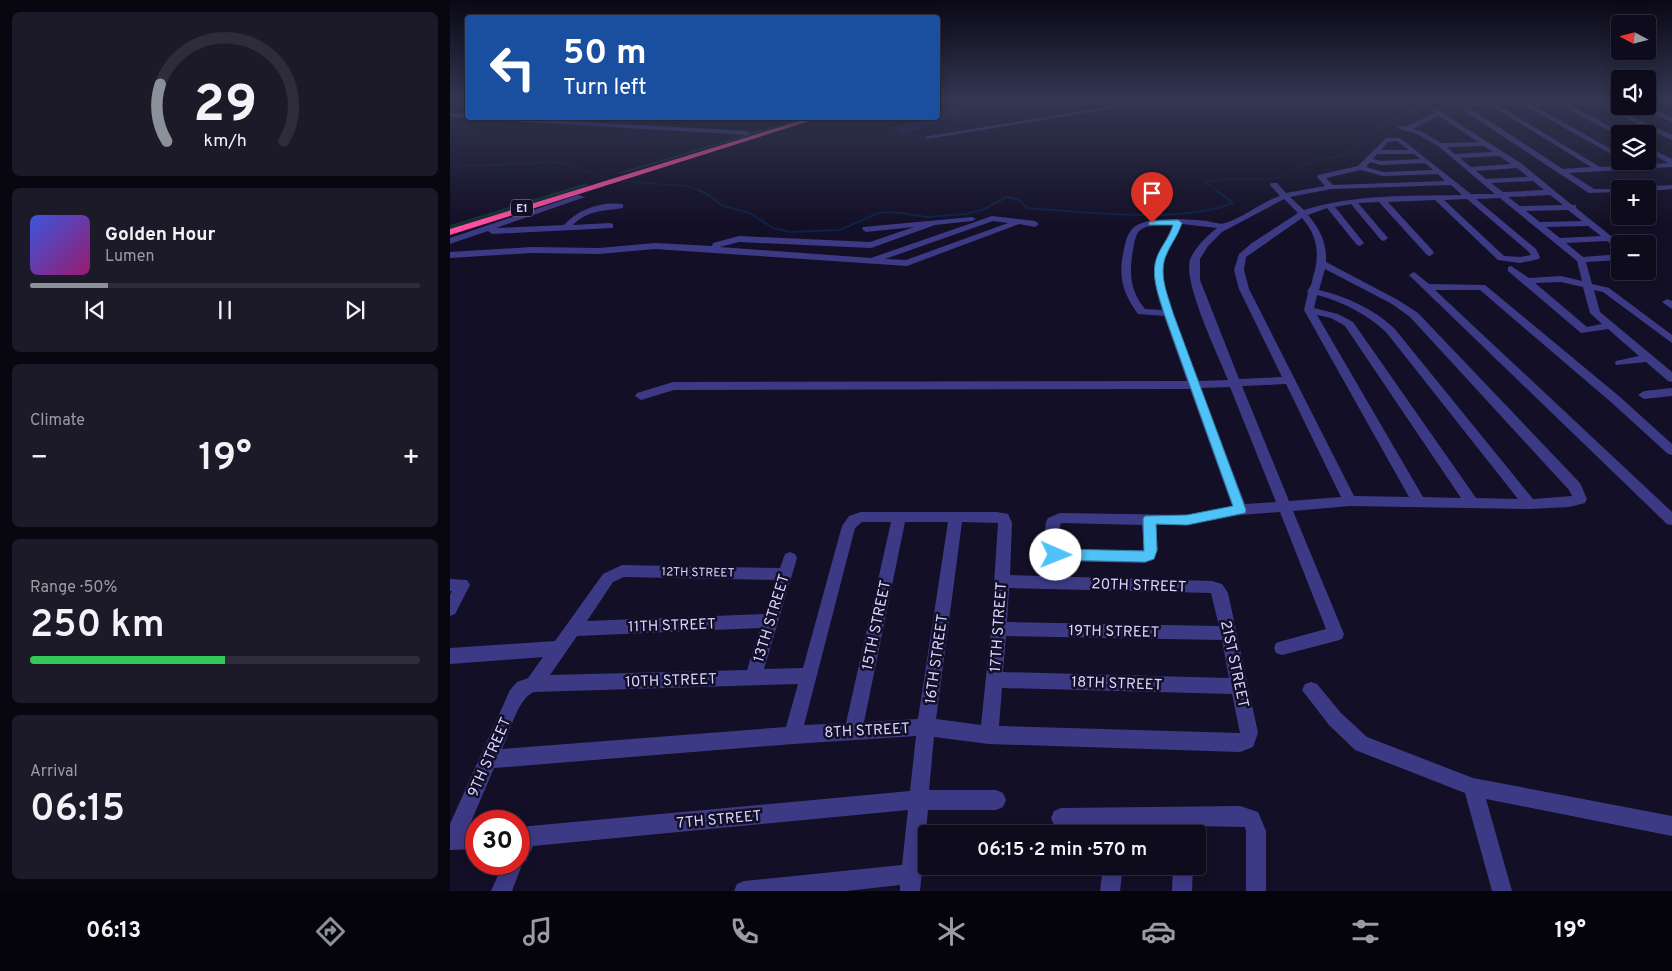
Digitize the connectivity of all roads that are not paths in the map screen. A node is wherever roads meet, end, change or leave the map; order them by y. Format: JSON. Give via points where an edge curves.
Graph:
{"nodes":[{"id":1,"x":721,"y":142,"type":"edge"},
{"id":2,"x":735,"y":142,"type":"edge"},
{"id":3,"x":761,"y":142,"type":"edge"},
{"id":4,"x":1385,"y":142,"type":"edge"},
{"id":5,"x":1398,"y":142,"type":"edge"},
{"id":6,"x":1434,"y":142,"type":"edge"},
{"id":7,"x":1482,"y":142,"type":"edge"},
{"id":8,"x":1517,"y":142,"type":"edge"},
{"id":9,"x":1554,"y":142,"type":"edge"},
{"id":10,"x":1593,"y":142,"type":"edge"},
{"id":11,"x":1486,"y":144,"type":"junction"},
{"id":12,"x":1440,"y":145,"type":"junction"},
{"id":13,"x":1377,"y":152,"type":"junction"},
{"id":14,"x":1416,"y":152,"type":"junction"},
{"id":15,"x":1611,"y":152,"type":"edge"},
{"id":16,"x":1502,"y":154,"type":"junction"},
{"id":17,"x":1656,"y":154,"type":"edge"},
{"id":18,"x":1453,"y":156,"type":"junction"},
{"id":19,"x":1370,"y":160,"type":"junction"},
{"id":20,"x":1427,"y":162,"type":"junction"},
{"id":21,"x":1672,"y":164,"type":"edge"},
{"id":22,"x":1656,"y":165,"type":"edge"},
{"id":23,"x":1520,"y":166,"type":"junction"},
{"id":24,"x":1361,"y":168,"type":"junction"},
{"id":25,"x":1611,"y":168,"type":"edge"},
{"id":26,"x":1469,"y":169,"type":"junction"},
{"id":27,"x":1599,"y":169,"type":"junction"},
{"id":28,"x":1564,"y":171,"type":"junction"},
{"id":29,"x":1439,"y":172,"type":"junction"},
{"id":30,"x":619,"y":176,"type":"junction"},
{"id":31,"x":1536,"y":179,"type":"junction"},
{"id":32,"x":1483,"y":181,"type":"junction"},
{"id":33,"x":591,"y":183,"type":"junction"},
{"id":34,"x":1451,"y":183,"type":"junction"},
{"id":35,"x":1274,"y":185,"type":"dead end"},
{"id":36,"x":1331,"y":187,"type":"junction"},
{"id":37,"x":1672,"y":187,"type":"edge"},
{"id":38,"x":1656,"y":188,"type":"edge"},
{"id":39,"x":1611,"y":190,"type":"edge"},
{"id":40,"x":1553,"y":192,"type":"junction"},
{"id":41,"x":1500,"y":196,"type":"junction"},
{"id":42,"x":581,"y":197,"type":"dead end"},
{"id":43,"x":1285,"y":197,"type":"junction"},
{"id":44,"x":1437,"y":198,"type":"junction"},
{"id":45,"x":1469,"y":198,"type":"junction"},
{"id":46,"x":1382,"y":200,"type":"junction"},
{"id":47,"x":1352,"y":201,"type":"junction"},
{"id":48,"x":1329,"y":205,"type":"junction"},
{"id":49,"x":620,"y":206,"type":"dead end"},
{"id":50,"x":1573,"y":207,"type":"junction"},
{"id":51,"x":1517,"y":209,"type":"junction"},
{"id":52,"x":1304,"y":213,"type":"junction"},
{"id":53,"x":992,"y":218,"type":"junction"},
{"id":54,"x":1018,"y":222,"type":"junction"},
{"id":55,"x":1592,"y":222,"type":"junction"},
{"id":56,"x":933,"y":223,"type":"junction"},
{"id":57,"x":1178,"y":223,"type":"junction"},
{"id":58,"x":450,"y":224,"type":"edge"},
{"id":59,"x":1035,"y":224,"type":"dead end"},
{"id":60,"x":1537,"y":225,"type":"junction"},
{"id":61,"x":610,"y":226,"type":"dead end"},
{"id":62,"x":1226,"y":226,"type":"junction"},
{"id":63,"x":566,"y":228,"type":"junction"},
{"id":64,"x":866,"y":228,"type":"dead end"},
{"id":65,"x":450,"y":232,"type":"edge"},
{"id":66,"x":478,"y":232,"type":"junction"},
{"id":67,"x":1384,"y":238,"type":"dead end"},
{"id":68,"x":1610,"y":238,"type":"joint"},
{"id":69,"x":450,"y":241,"type":"edge"},
{"id":70,"x":1558,"y":241,"type":"junction"},
{"id":71,"x":1360,"y":243,"type":"dead end"},
{"id":72,"x":705,"y":248,"type":"junction"},
{"id":73,"x":1430,"y":253,"type":"dead end"},
{"id":74,"x":450,"y":255,"type":"edge"},
{"id":75,"x":1611,"y":258,"type":"edge"},
{"id":76,"x":1581,"y":260,"type":"junction"},
{"id":77,"x":870,"y":261,"type":"junction"},
{"id":78,"x":1322,"y":264,"type":"junction"},
{"id":79,"x":1511,"y":269,"type":"dead end"},
{"id":80,"x":1414,"y":275,"type":"dead end"},
{"id":81,"x":1527,"y":281,"type":"junction"},
{"id":82,"x":1589,"y":286,"type":"junction"},
{"id":83,"x":1427,"y":287,"type":"junction"},
{"id":84,"x":1312,"y":291,"type":"junction"},
{"id":85,"x":1309,"y":310,"type":"junction"},
{"id":86,"x":1168,"y":313,"type":"junction"},
{"id":87,"x":1608,"y":326,"type":"junction"},
{"id":88,"x":1672,"y":340,"type":"edge"},
{"id":89,"x":1648,"y":358,"type":"junction"},
{"id":90,"x":1620,"y":363,"type":"dead end"},
{"id":91,"x":1672,"y":378,"type":"edge"},
{"id":92,"x":1288,"y":380,"type":"junction"},
{"id":93,"x":1235,"y":384,"type":"junction"},
{"id":94,"x":1195,"y":385,"type":"junction"},
{"id":95,"x":1672,"y":392,"type":"edge"},
{"id":96,"x":1644,"y":395,"type":"dead end"},
{"id":97,"x":641,"y":396,"type":"dead end"},
{"id":98,"x":1672,"y":451,"type":"edge"},
{"id":99,"x":1350,"y":501,"type":"junction"},
{"id":100,"x":1419,"y":502,"type":"junction"},
{"id":101,"x":1472,"y":503,"type":"junction"},
{"id":102,"x":1530,"y":504,"type":"junction"},
{"id":103,"x":1285,"y":506,"type":"junction"},
{"id":104,"x":1240,"y":510,"type":"junction"},
{"id":105,"x":899,"y":518,"type":"junction"},
{"id":106,"x":956,"y":518,"type":"junction"},
{"id":107,"x":1149,"y":519,"type":"junction"},
{"id":108,"x":1672,"y":520,"type":"edge"},
{"id":109,"x":790,"y":558,"type":"dead end"},
{"id":110,"x":613,"y":574,"type":"joint"},
{"id":111,"x":784,"y":574,"type":"junction"},
{"id":112,"x":1001,"y":581,"type":"junction"},
{"id":113,"x":450,"y":585,"type":"edge"},
{"id":114,"x":1217,"y":589,"type":"joint"},
{"id":115,"x":450,"y":609,"type":"edge"},
{"id":116,"x":770,"y":621,"type":"junction"},
{"id":117,"x":574,"y":629,"type":"junction"},
{"id":118,"x":999,"y":629,"type":"junction"},
{"id":119,"x":1228,"y":633,"type":"junction"},
{"id":120,"x":560,"y":648,"type":"junction"},
{"id":121,"x":1282,"y":648,"type":"dead end"},
{"id":122,"x":450,"y":656,"type":"edge"},
{"id":123,"x":807,"y":676,"type":"junction"},
{"id":124,"x":753,"y":678,"type":"junction"},
{"id":125,"x":994,"y":680,"type":"junction"},
{"id":126,"x":534,"y":684,"type":"junction"},
{"id":127,"x":1240,"y":686,"type":"junction"},
{"id":128,"x":1311,"y":690,"type":"dead end"},
{"id":129,"x":926,"y":727,"type":"junction"},
{"id":130,"x":853,"y":732,"type":"junction"},
{"id":131,"x":793,"y":734,"type":"junction"},
{"id":132,"x":989,"y":735,"type":"junction"},
{"id":133,"x":1247,"y":741,"type":"joint"},
{"id":134,"x":488,"y":759,"type":"junction"},
{"id":135,"x":1473,"y":786,"type":"junction"},
{"id":136,"x":918,"y":800,"type":"junction"},
{"id":137,"x":996,"y":800,"type":"dead end"},
{"id":138,"x":1062,"y":818,"type":"dead end"},
{"id":139,"x":1111,"y":825,"type":"edge"},
{"id":140,"x":1184,"y":825,"type":"edge"},
{"id":141,"x":1672,"y":826,"type":"edge"},
{"id":142,"x":465,"y":839,"type":"edge"},
{"id":143,"x":452,"y":840,"type":"edge"},
{"id":144,"x":530,"y":841,"type":"edge"},
{"id":145,"x":509,"y":875,"type":"edge"},
{"id":146,"x":1112,"y":875,"type":"edge"},
{"id":147,"x":1183,"y":875,"type":"edge"},
{"id":148,"x":911,"y":883,"type":"edge"},
{"id":149,"x":501,"y":891,"type":"edge"},
{"id":150,"x":744,"y":891,"type":"edge"},
{"id":151,"x":1110,"y":891,"type":"edge"},
{"id":152,"x":1182,"y":891,"type":"edge"},
{"id":153,"x":1256,"y":891,"type":"edge"},
{"id":154,"x":1502,"y":891,"type":"edge"}],
"edges":[{"from":1,"to":30,"type":"highway","number":"E1"},
{"from":2,"to":30,"type":"highway","number":"E1"},
{"from":3,"to":30,"type":"highway"},
{"from":4,"to":13,"type":"street"},
{"from":5,"to":14,"type":"street"},
{"from":6,"to":12,"type":"street"},
{"from":7,"to":11,"type":"street"},
{"from":8,"to":28,"type":"street"},
{"from":9,"to":27,"type":"street"},
{"from":10,"to":15,"type":"street"},
{"from":11,"to":12,"type":"street"},
{"from":11,"to":16,"type":"street"},
{"from":12,"to":18,"type":"street"},
{"from":13,"to":14,"type":"street"},
{"from":13,"to":19,"type":"street"},
{"from":14,"to":20,"type":"street"},
{"from":16,"to":18,"type":"street"},
{"from":16,"to":23,"type":"street"},
{"from":17,"to":21,"type":"street"},
{"from":18,"to":26,"type":"street"},
{"from":19,"to":20,"type":"street"},
{"from":19,"to":24,"type":"street"},
{"from":20,"to":29,"type":"street"},
{"from":21,"to":22,"type":"street"},
{"from":23,"to":26,"type":"street"},
{"from":23,"to":31,"type":"street"},
{"from":24,"to":29,"type":"street","via":[[1383,174]]},
{"from":24,"to":36,"type":"street","via":[[1321,177]]},
{"from":25,"to":27,"type":"street"},
{"from":26,"to":32,"type":"street"},
{"from":27,"to":28,"type":"street"},
{"from":28,"to":39,"type":"street","via":[[1592,191]]},
{"from":29,"to":34,"type":"street"},
{"from":30,"to":33,"type":"highway","number":"E1"},
{"from":31,"to":32,"type":"street"},
{"from":31,"to":40,"type":"street"},
{"from":32,"to":41,"type":"street"},
{"from":33,"to":58,"type":"highway","number":"E1"},
{"from":33,"to":65,"type":"highway","number":"E1"},
{"from":34,"to":36,"type":"street"},
{"from":34,"to":45,"type":"street"},
{"from":35,"to":43,"type":"street"},
{"from":36,"to":43,"type":"street"},
{"from":37,"to":38,"type":"street"},
{"from":40,"to":41,"type":"street"},
{"from":40,"to":50,"type":"street"},
{"from":41,"to":45,"type":"street"},
{"from":41,"to":51,"type":"street"},
{"from":42,"to":66,"type":"street"},
{"from":43,"to":52,"type":"street"},
{"from":43,"to":62,"type":"street"},
{"from":44,"to":45,"type":"street"},
{"from":44,"to":45,"type":"street","via":[[1501,258],[1520,260],[1536,257],[1533,251]]},
{"from":44,"to":46,"type":"street"},
{"from":46,"to":47,"type":"street"},
{"from":46,"to":73,"type":"street"},
{"from":47,"to":48,"type":"street"},
{"from":47,"to":67,"type":"street"},
{"from":48,"to":52,"type":"street"},
{"from":48,"to":71,"type":"street"},
{"from":49,"to":63,"type":"street","via":[[599,206],[589,210],[577,215]]},
{"from":50,"to":51,"type":"street"},
{"from":50,"to":55,"type":"street"},
{"from":51,"to":60,"type":"street"},
{"from":52,"to":78,"type":"street","via":[[1323,246]]},
{"from":52,"to":92,"type":"street","via":[[1255,245],[1239,263],[1244,289]]},
{"from":53,"to":54,"type":"street"},
{"from":53,"to":56,"type":"street"},
{"from":53,"to":77,"type":"street"},
{"from":54,"to":59,"type":"street"},
{"from":54,"to":77,"type":"street","via":[[907,263]]},
{"from":55,"to":60,"type":"street"},
{"from":55,"to":68,"type":"street"},
{"from":56,"to":64,"type":"street"},
{"from":56,"to":72,"type":"street","via":[[871,245],[739,239]]},
{"from":57,"to":62,"type":"street","via":[[1203,222]]},
{"from":57,"to":86,"type":"street","via":[[1159,268]]},
{"from":57,"to":86,"type":"street","via":[[1152,223],[1138,228],[1131,237],[1124,273],[1142,312]]},
{"from":60,"to":70,"type":"street"},
{"from":61,"to":63,"type":"street"},
{"from":62,"to":93,"type":"street","via":[[1205,244],[1195,260],[1194,269],[1206,312]]},
{"from":63,"to":66,"type":"street"},
{"from":66,"to":69,"type":"street"},
{"from":68,"to":70,"type":"street"},
{"from":70,"to":76,"type":"street"},
{"from":72,"to":74,"type":"street","via":[[655,246]]},
{"from":72,"to":77,"type":"street"},
{"from":75,"to":76,"type":"street"},
{"from":76,"to":82,"type":"street"},
{"from":78,"to":84,"type":"street"},
{"from":78,"to":102,"type":"street","via":[[1414,315],[1575,487],[1580,499]]},
{"from":79,"to":81,"type":"street"},
{"from":80,"to":83,"type":"street"},
{"from":81,"to":82,"type":"street","via":[[1561,279]]},
{"from":81,"to":87,"type":"street","via":[[1585,331]]},
{"from":82,"to":87,"type":"street","via":[[1594,313]]},
{"from":82,"to":88,"type":"street","via":[[1606,290]]},
{"from":83,"to":98,"type":"street","via":[[1482,287]]},
{"from":83,"to":108,"type":"street"},
{"from":84,"to":85,"type":"street"},
{"from":84,"to":102,"type":"street","via":[[1356,305],[1390,330]]},
{"from":85,"to":100,"type":"street"},
{"from":85,"to":101,"type":"street","via":[[1350,324]]},
{"from":86,"to":94,"type":"street"},
{"from":87,"to":89,"type":"street"},
{"from":89,"to":90,"type":"street"},
{"from":89,"to":91,"type":"street"},
{"from":92,"to":93,"type":"street"},
{"from":92,"to":99,"type":"street"},
{"from":93,"to":94,"type":"street"},
{"from":93,"to":103,"type":"street"},
{"from":94,"to":97,"type":"street","via":[[672,386]]},
{"from":94,"to":104,"type":"street"},
{"from":95,"to":96,"type":"street"},
{"from":99,"to":100,"type":"street"},
{"from":99,"to":103,"type":"street"},
{"from":100,"to":101,"type":"street"},
{"from":101,"to":102,"type":"street"},
{"from":103,"to":104,"type":"street"},
{"from":103,"to":121,"type":"street","via":[[1336,634]]},
{"from":104,"to":107,"type":"street","via":[[1187,520]]},
{"from":105,"to":106,"type":"street"},
{"from":105,"to":123,"type":"street","via":[[861,517],[849,526]]},
{"from":105,"to":130,"type":"street","name":"15TH STREET"},
{"from":106,"to":112,"type":"street","name":"17TH STREET","via":[[1003,518]]},
{"from":106,"to":129,"type":"street","name":"16TH STREET"},
{"from":107,"to":107,"type":"street","via":[[1055,519],[1050,549],[1056,555],[1145,557],[1151,550]]},
{"from":109,"to":111,"type":"street","name":"13TH STREET"},
{"from":110,"to":111,"type":"street","name":"12TH STREET","via":[[622,571]]},
{"from":110,"to":117,"type":"street","name":"9TH STREET"},
{"from":111,"to":116,"type":"street","name":"13TH STREET"},
{"from":112,"to":114,"type":"street","name":"20TH STREET"},
{"from":112,"to":118,"type":"street","name":"17TH STREET"},
{"from":113,"to":115,"type":"street","via":[[462,585]]},
{"from":114,"to":119,"type":"street","name":"21ST STREET"},
{"from":116,"to":117,"type":"street","name":"11TH STREET"},
{"from":116,"to":124,"type":"street","name":"13TH STREET"},
{"from":117,"to":120,"type":"street","name":"9TH STREET"},
{"from":118,"to":119,"type":"street","name":"19TH STREET"},
{"from":118,"to":125,"type":"street","name":"17TH STREET"},
{"from":119,"to":127,"type":"street","name":"21ST STREET"},
{"from":120,"to":122,"type":"street"},
{"from":120,"to":126,"type":"street","name":"9TH STREET"},
{"from":123,"to":124,"type":"street","name":"10TH STREET"},
{"from":123,"to":131,"type":"street"},
{"from":124,"to":126,"type":"street","name":"10TH STREET"},
{"from":125,"to":127,"type":"street","name":"18TH STREET"},
{"from":125,"to":132,"type":"street","name":"17TH STREET"},
{"from":126,"to":134,"type":"street","name":"9TH STREET","via":[[523,688],[516,696]]},
{"from":127,"to":133,"type":"street","name":"21ST STREET","via":[[1249,733]]},
{"from":128,"to":135,"type":"street","via":[[1361,744]]},
{"from":129,"to":130,"type":"street","name":"8TH STREET"},
{"from":129,"to":132,"type":"street","name":"8TH STREET"},
{"from":129,"to":136,"type":"street","name":"16TH STREET"},
{"from":130,"to":131,"type":"street","name":"8TH STREET"},
{"from":131,"to":134,"type":"street","name":"8TH STREET"},
{"from":132,"to":133,"type":"street","name":"8TH STREET"},
{"from":134,"to":143,"type":"street","name":"9TH STREET"},
{"from":135,"to":141,"type":"street"},
{"from":135,"to":154,"type":"street"},
{"from":136,"to":137,"type":"street","name":"7TH STREET"},
{"from":136,"to":144,"type":"street","name":"7TH STREET"},
{"from":136,"to":148,"type":"street","name":"16TH STREET"},
{"from":138,"to":139,"type":"street"},
{"from":140,"to":153,"type":"street","via":[[1240,816],[1251,819],[1256,831]]},
{"from":142,"to":143,"type":"street"},
{"from":145,"to":149,"type":"street"},
{"from":146,"to":151,"type":"street"},
{"from":147,"to":152,"type":"street"},
{"from":148,"to":150,"type":"street"}]}
